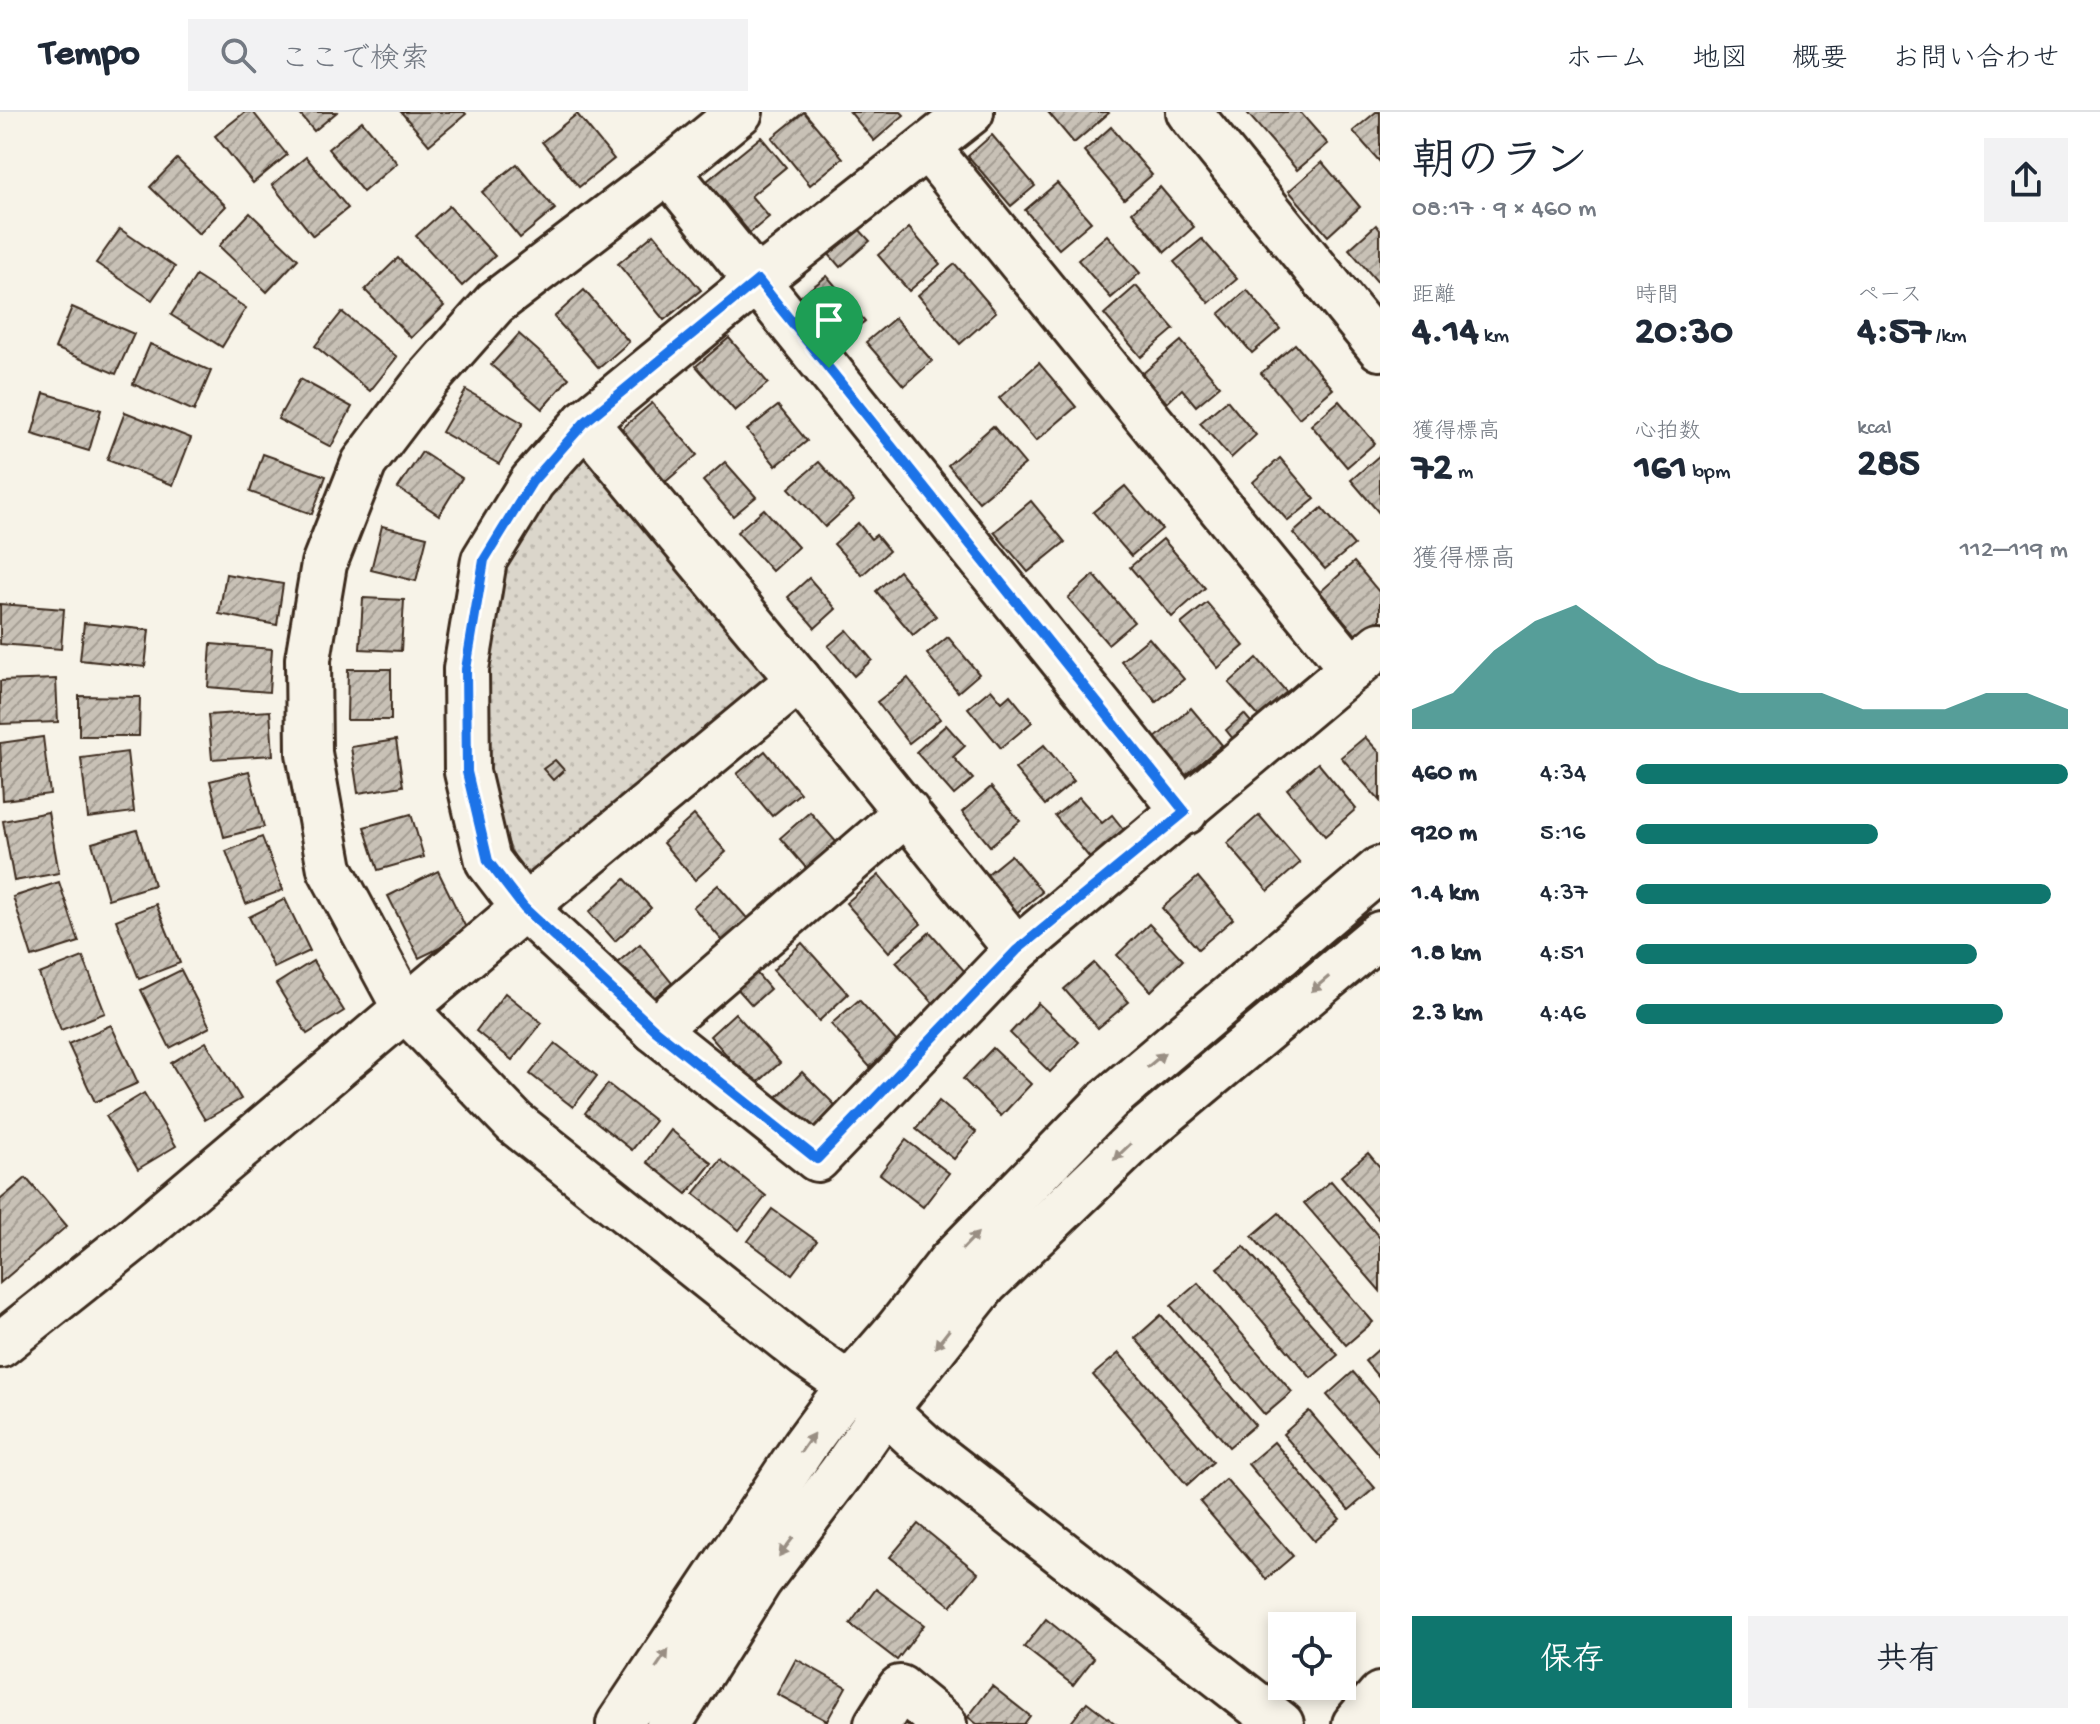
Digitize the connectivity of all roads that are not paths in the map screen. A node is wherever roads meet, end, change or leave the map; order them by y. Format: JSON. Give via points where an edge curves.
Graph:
{"nodes":[{"id":1,"x":740,"y":112,"type":"edge"},
{"id":2,"x":971,"y":112,"type":"edge"},
{"id":3,"x":1189,"y":112,"type":"edge"},
{"id":4,"x":927,"y":147,"type":"junction"},
{"id":5,"x":668,"y":171,"type":"junction"},
{"id":6,"x":758,"y":280,"type":"junction"},
{"id":7,"x":1380,"y":348,"type":"edge"},
{"id":8,"x":585,"y":422,"type":"junction"},
{"id":9,"x":1366,"y":657,"type":"edge"},
{"id":10,"x":799,"y":680,"type":"junction"},
{"id":11,"x":907,"y":812,"type":"junction"},
{"id":12,"x":1185,"y":812,"type":"junction"},
{"id":13,"x":1380,"y":869,"type":"edge"},
{"id":14,"x":524,"y":908,"type":"junction"},
{"id":15,"x":1380,"y":934,"type":"edge"},
{"id":16,"x":1017,"y":950,"type":"junction"},
{"id":17,"x":406,"y":1010,"type":"junction"},
{"id":18,"x":655,"y":1030,"type":"junction"},
{"id":19,"x":0,"y":1345,"type":"edge"},
{"id":20,"x":850,"y":1384,"type":"junction"},
{"id":21,"x":885,"y":1410,"type":"junction"},
{"id":22,"x":1380,"y":1695,"type":"edge"},
{"id":23,"x":619,"y":1724,"type":"edge"},
{"id":24,"x":669,"y":1724,"type":"edge"},
{"id":25,"x":877,"y":1724,"type":"edge"},
{"id":26,"x":944,"y":1724,"type":"edge"},
{"id":27,"x":1281,"y":1724,"type":"edge"},
{"id":28,"x":1355,"y":1724,"type":"edge"}],
"edges":[{"from":1,"to":5,"type":"street"},
{"from":2,"to":4,"type":"street"},
{"from":3,"to":7,"type":"street"},
{"from":4,"to":6,"type":"street"},
{"from":4,"to":9,"type":"street"},
{"from":5,"to":6,"type":"street"},
{"from":5,"to":17,"type":"street","via":[[495,303],[427,380],[364,463],[324,564],[308,659],[309,753],[330,869]]},
{"from":6,"to":8,"type":"street"},
{"from":6,"to":12,"type":"street"},
{"from":8,"to":10,"type":"street"},
{"from":8,"to":14,"type":"street","via":[[532,482],[484,560],[466,669],[467,772],[488,861]]},
{"from":9,"to":12,"type":"street"},
{"from":10,"to":11,"type":"street"},
{"from":10,"to":14,"type":"street"},
{"from":11,"to":16,"type":"street"},
{"from":11,"to":18,"type":"street"},
{"from":12,"to":16,"type":"street"},
{"from":20,"to":13,"type":"street","one_way":true,"via":[[950,1262],[1108,1100]]},
{"from":14,"to":17,"type":"street"},
{"from":14,"to":18,"type":"street"},
{"from":15,"to":21,"type":"street","one_way":true,"via":[[1141,1134],[1074,1198],[985,1284]]},
{"from":16,"to":18,"type":"street","via":[[817,1159]]},
{"from":17,"to":19,"type":"street"},
{"from":17,"to":20,"type":"street","via":[[515,1123],[806,1355]]},
{"from":20,"to":21,"type":"street"},
{"from":23,"to":20,"type":"street","one_way":true},
{"from":21,"to":24,"type":"street","one_way":true,"via":[[759,1581]]},
{"from":21,"to":27,"type":"street"},
{"from":22,"to":28,"type":"street"},
{"from":25,"to":26,"type":"street","via":[[900,1688]]}]}
